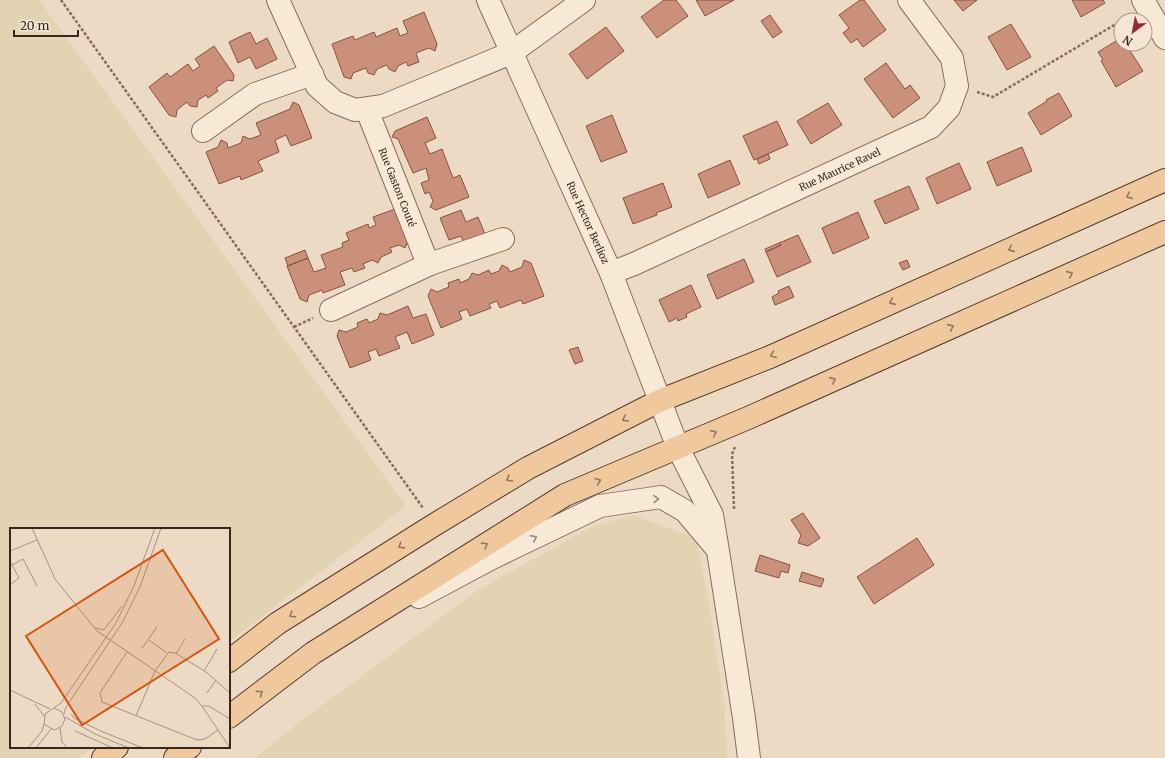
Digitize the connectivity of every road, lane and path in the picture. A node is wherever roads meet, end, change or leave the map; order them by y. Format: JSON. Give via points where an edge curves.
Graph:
{"nodes":[{"id":1,"x":62,"y":0,"type":"edge"},
{"id":2,"x":278,"y":0,"type":"edge"},
{"id":3,"x":488,"y":0,"type":"edge"},
{"id":4,"x":584,"y":0,"type":"edge"},
{"id":5,"x":909,"y":0,"type":"edge"},
{"id":6,"x":1142,"y":0,"type":"edge"},
{"id":7,"x":1113,"y":27,"type":"edge"},
{"id":8,"x":1165,"y":38,"type":"edge"},
{"id":9,"x":512,"y":53,"type":"junction"},
{"id":10,"x":312,"y":74,"type":"junction"},
{"id":11,"x":957,"y":86,"type":"junction"},
{"id":12,"x":367,"y":110,"type":"junction"},
{"id":13,"x":202,"y":131,"type":"dead end"},
{"id":14,"x":1165,"y":180,"type":"edge"},
{"id":15,"x":1165,"y":232,"type":"edge"},
{"id":16,"x":503,"y":240,"type":"dead end"},
{"id":17,"x":430,"y":264,"type":"junction"},
{"id":18,"x":611,"y":272,"type":"junction"},
{"id":19,"x":332,"y":310,"type":"dead end"},
{"id":20,"x":659,"y":401,"type":"junction"},
{"id":21,"x":678,"y":448,"type":"junction"},
{"id":22,"x":434,"y":525,"type":"junction"},
{"id":23,"x":718,"y":551,"type":"junction"},
{"id":24,"x":314,"y":653,"type":"junction"},
{"id":25,"x":230,"y":660,"type":"edge"},
{"id":26,"x":230,"y":716,"type":"edge"},
{"id":27,"x":116,"y":748,"type":"edge"},
{"id":28,"x":189,"y":748,"type":"edge"},
{"id":29,"x":103,"y":758,"type":"edge"},
{"id":30,"x":175,"y":758,"type":"edge"},
{"id":31,"x":749,"y":758,"type":"edge"}],
"edges":[{"from":1,"to":22,"type":"path"},
{"from":2,"to":10,"type":"street"},
{"from":3,"to":9,"type":"street","name":"Rue Hector Berlioz"},
{"from":4,"to":9,"type":"street"},
{"from":5,"to":11,"type":"street","via":[[952,58]]},
{"from":6,"to":8,"type":"street"},
{"from":7,"to":11,"type":"path","via":[[993,97]]},
{"from":9,"to":12,"type":"street","via":[[383,106]]},
{"from":9,"to":18,"type":"street","name":"Rue Hector Berlioz"},
{"from":10,"to":12,"type":"street","via":[[317,86],[335,102],[355,110]]},
{"from":10,"to":13,"type":"street","via":[[256,94]]},
{"from":11,"to":18,"type":"street","name":"Rue Maurice Ravel","via":[[949,108],[931,127],[634,264]]},
{"from":12,"to":17,"type":"street","name":"Rue Gaston Couté"},
{"from":14,"to":20,"type":"main road","one_way":true,"via":[[770,356]]},
{"from":21,"to":15,"type":"main road","one_way":true},
{"from":16,"to":17,"type":"street"},
{"from":17,"to":19,"type":"street"},
{"from":18,"to":20,"type":"street","name":"Rue Hector Berlioz"},
{"from":20,"to":21,"type":"street","name":"Rue Hector Berlioz"},
{"from":20,"to":22,"type":"main road","one_way":true,"via":[[528,468]]},
{"from":21,"to":23,"type":"street","name":"Rue Hector Berlioz","via":[[712,515]]},
{"from":24,"to":21,"type":"main road","one_way":true,"via":[[565,495]]},
{"from":22,"to":25,"type":"main road","one_way":true,"via":[[278,623]]},
{"from":24,"to":23,"type":"street","one_way":true,"via":[[492,558],[600,506],[661,497],[685,511]]},
{"from":23,"to":31,"type":"street","name":"Rue Hector Berlioz"},
{"from":26,"to":24,"type":"main road","one_way":true},
{"from":27,"to":29,"type":"main road"},
{"from":28,"to":30,"type":"main road"}]}
